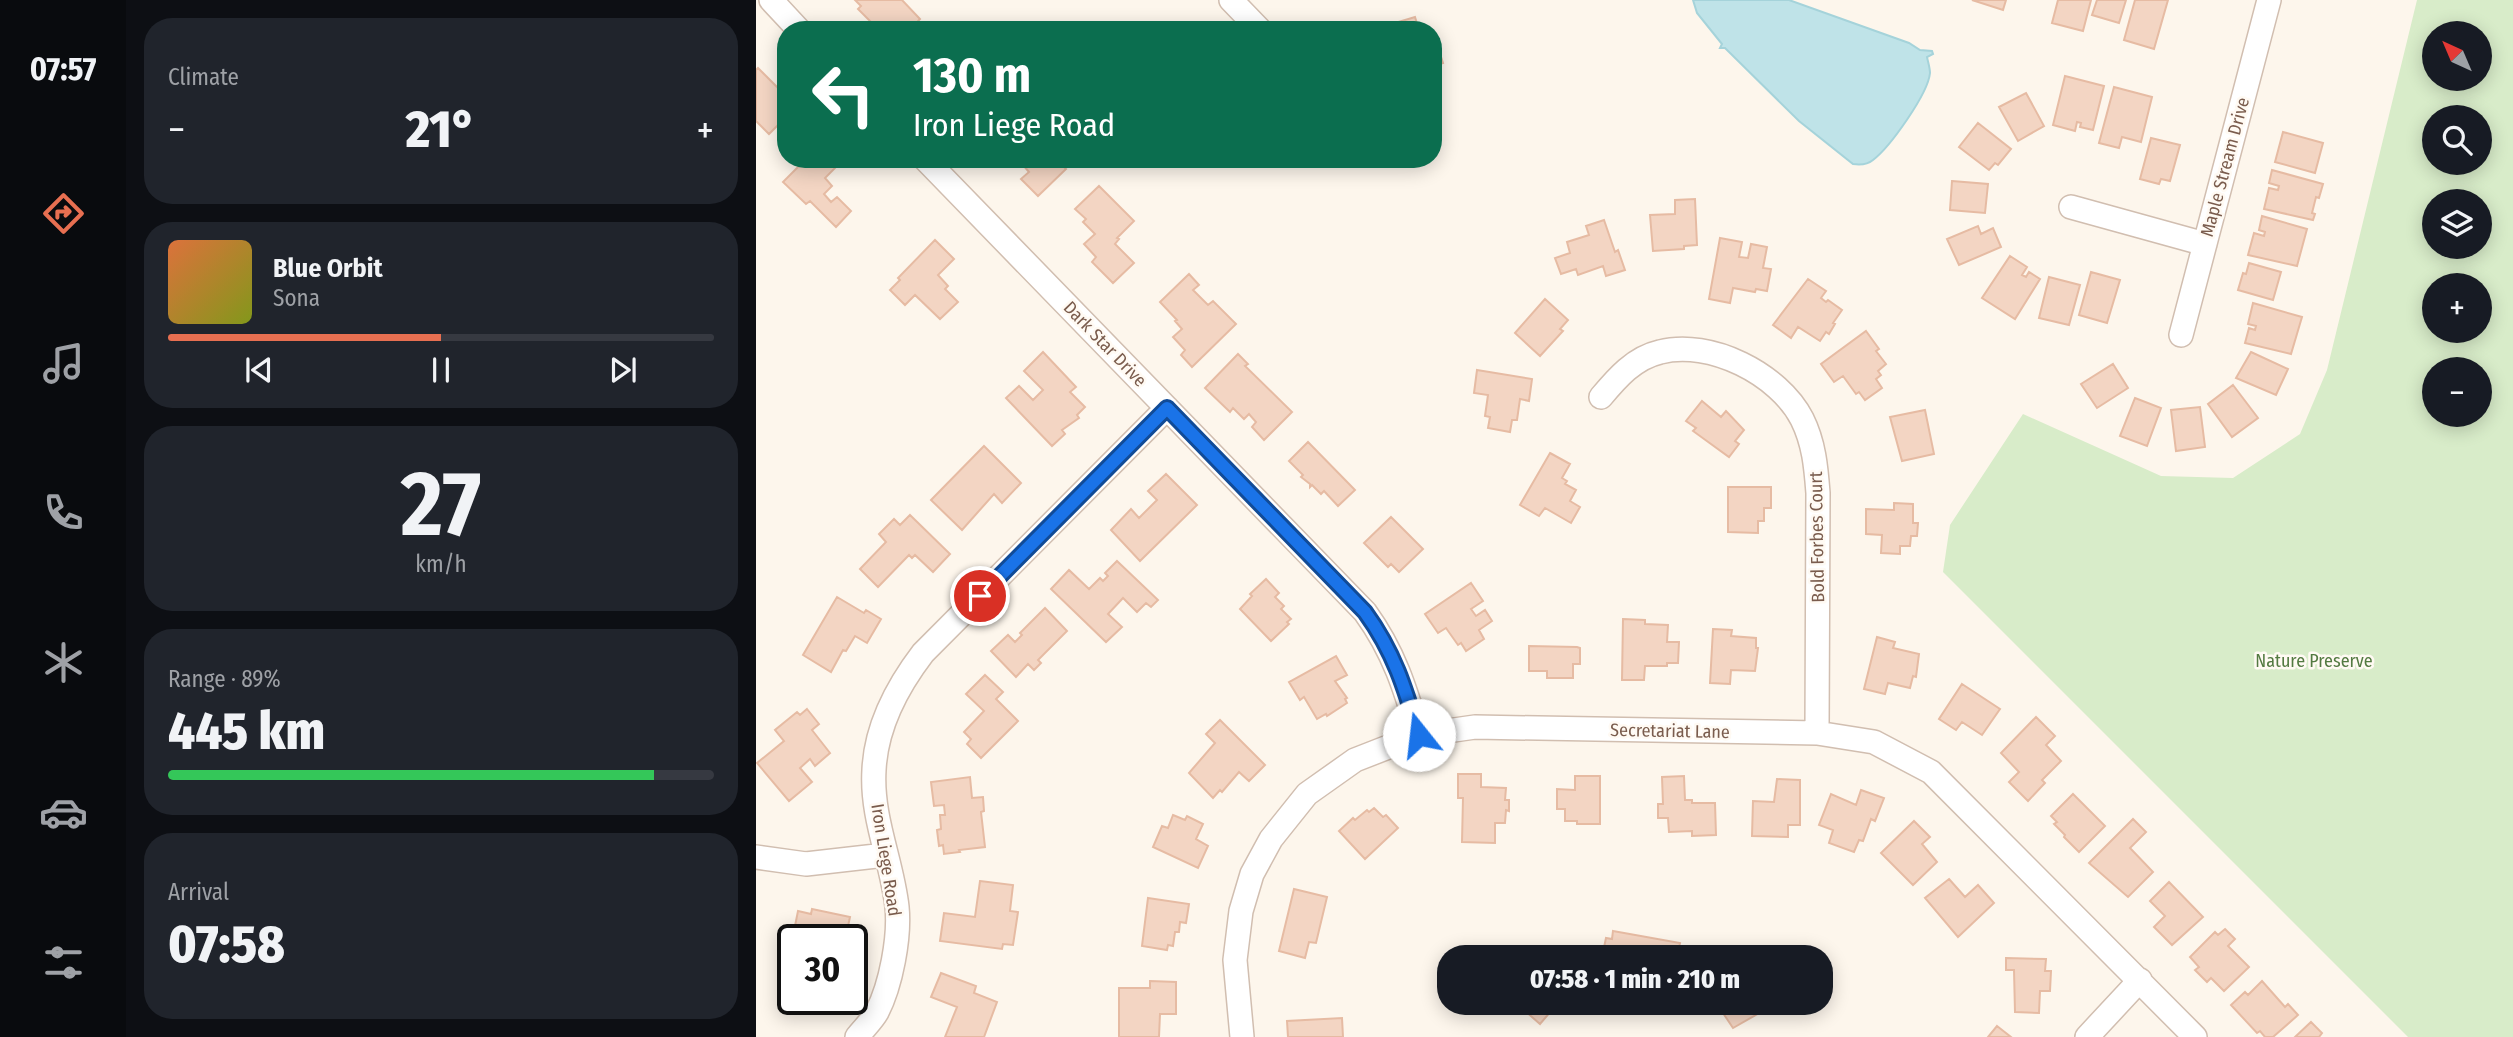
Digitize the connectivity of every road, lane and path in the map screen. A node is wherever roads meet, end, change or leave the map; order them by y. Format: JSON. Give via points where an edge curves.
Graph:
{"nodes":[{"id":1,"x":771,"y":0,"type":"edge"},
{"id":2,"x":1231,"y":0,"type":"edge"},
{"id":3,"x":2269,"y":0,"type":"edge"},
{"id":4,"x":791,"y":21,"type":"edge"},
{"id":5,"x":1251,"y":21,"type":"edge"},
{"id":6,"x":934,"y":168,"type":"edge"},
{"id":7,"x":2071,"y":207,"type":"dead end"},
{"id":8,"x":2205,"y":244,"type":"junction"},
{"id":9,"x":2181,"y":335,"type":"dead end"},
{"id":10,"x":1601,"y":397,"type":"dead end"},
{"id":11,"x":1167,"y":408,"type":"junction"},
{"id":12,"x":1817,"y":733,"type":"junction"},
{"id":13,"x":1419,"y":735,"type":"junction"},
{"id":14,"x":885,"y":855,"type":"junction"},
{"id":15,"x":756,"y":856,"type":"edge"},
{"id":16,"x":2140,"y":980,"type":"junction"},
{"id":17,"x":857,"y":1037,"type":"edge"},
{"id":18,"x":1242,"y":1037,"type":"edge"},
{"id":19,"x":2087,"y":1037,"type":"edge"},
{"id":20,"x":2195,"y":1037,"type":"edge"}],
"edges":[{"from":1,"to":4,"type":"street"},
{"from":2,"to":5,"type":"street"},
{"from":3,"to":8,"type":"street","name":"Maple Stream Drive"},
{"from":6,"to":11,"type":"street","name":"Dark Star Drive"},
{"from":7,"to":8,"type":"street"},
{"from":8,"to":9,"type":"street","name":"Maple Stream Drive"},
{"from":10,"to":12,"type":"street","name":"Bold Forbes Court","via":[[1626,369],[1660,352],[1698,350],[1745,364],[1777,387],[1802,418],[1815,454],[1818,493]]},
{"from":11,"to":13,"type":"street","name":"Dark Star Drive","via":[[1365,612],[1396,664]]},
{"from":11,"to":14,"type":"street","name":"Iron Liege Road","via":[[905,676],[884,720],[874,769],[875,808]]},
{"from":12,"to":13,"type":"street","name":"Secretariat Lane","via":[[1475,727]]},
{"from":12,"to":16,"type":"street","name":"Secretariat Lane","via":[[1874,742],[1931,772]]},
{"from":13,"to":18,"type":"street","name":"Secretariat Lane","via":[[1355,760],[1307,794],[1270,839],[1252,874],[1241,911],[1235,960]]},
{"from":14,"to":15,"type":"street","via":[[806,864]]},
{"from":14,"to":17,"type":"street","name":"Iron Liege Road","via":[[897,908],[893,966],[877,1012]]},
{"from":16,"to":19,"type":"street"},
{"from":16,"to":20,"type":"street","name":"Secretariat Lane"}]}
